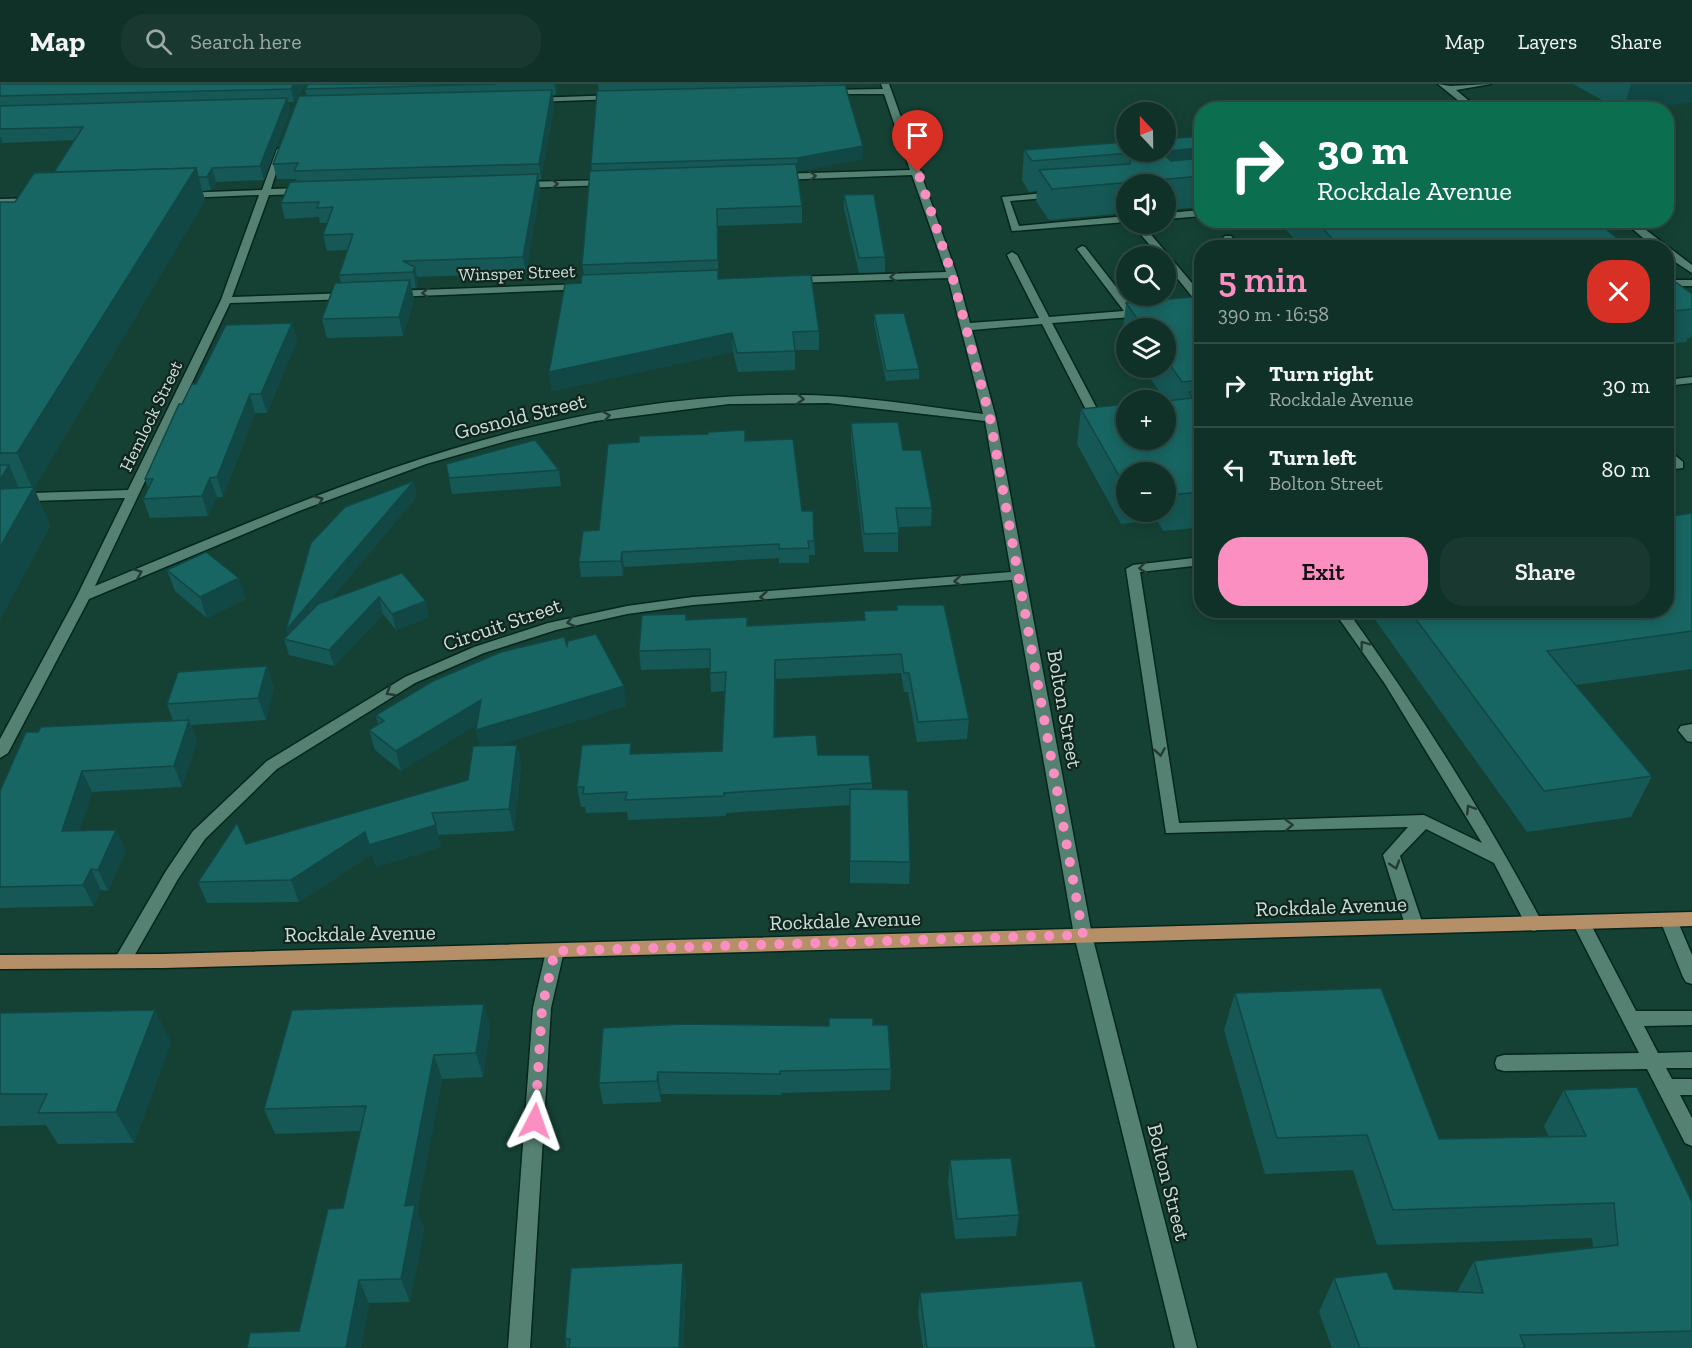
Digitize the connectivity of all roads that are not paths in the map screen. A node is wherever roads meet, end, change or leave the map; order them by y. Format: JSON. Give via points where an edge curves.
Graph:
{"nodes":[{"id":1,"x":1487,"y":84,"type":"edge"},
{"id":2,"x":1445,"y":86,"type":"edge"},
{"id":3,"x":886,"y":87,"type":"edge"},
{"id":4,"x":819,"y":92,"type":"edge"},
{"id":5,"x":631,"y":97,"type":"edge"},
{"id":6,"x":524,"y":100,"type":"edge"},
{"id":7,"x":1466,"y":102,"type":"edge"},
{"id":8,"x":285,"y":138,"type":"edge"},
{"id":9,"x":918,"y":172,"type":"junction"},
{"id":10,"x":765,"y":177,"type":"edge"},
{"id":11,"x":616,"y":182,"type":"edge"},
{"id":12,"x":513,"y":185,"type":"edge"},
{"id":13,"x":313,"y":190,"type":"edge"},
{"id":14,"x":265,"y":192,"type":"junction"},
{"id":15,"x":1060,"y":194,"type":"edge"},
{"id":16,"x":173,"y":195,"type":"edge"},
{"id":17,"x":46,"y":200,"type":"edge"},
{"id":18,"x":0,"y":202,"type":"edge"},
{"id":19,"x":1194,"y":214,"type":"edge"},
{"id":20,"x":1176,"y":215,"type":"edge"},
{"id":21,"x":1116,"y":220,"type":"edge"},
{"id":22,"x":1636,"y":228,"type":"edge"},
{"id":23,"x":1145,"y":234,"type":"edge"},
{"id":24,"x":1652,"y":240,"type":"edge"},
{"id":25,"x":1156,"y":246,"type":"edge"},
{"id":26,"x":1082,"y":249,"type":"dead end"},
{"id":27,"x":1012,"y":255,"type":"dead end"},
{"id":28,"x":1674,"y":257,"type":"edge"},
{"id":29,"x":1176,"y":270,"type":"edge"},
{"id":30,"x":1692,"y":270,"type":"edge"},
{"id":31,"x":952,"y":275,"type":"junction"},
{"id":32,"x":778,"y":281,"type":"edge"},
{"id":33,"x":1674,"y":283,"type":"edge"},
{"id":34,"x":1692,"y":283,"type":"edge"},
{"id":35,"x":591,"y":287,"type":"edge"},
{"id":36,"x":1194,"y":292,"type":"edge"},
{"id":37,"x":226,"y":300,"type":"junction"},
{"id":38,"x":1155,"y":312,"type":"edge"},
{"id":39,"x":1132,"y":314,"type":"junction"},
{"id":40,"x":1046,"y":321,"type":"junction"},
{"id":41,"x":966,"y":327,"type":"junction"},
{"id":42,"x":1690,"y":382,"type":"edge"},
{"id":43,"x":1674,"y":383,"type":"edge"},
{"id":44,"x":990,"y":418,"type":"junction"},
{"id":45,"x":1116,"y":429,"type":"edge"},
{"id":46,"x":133,"y":494,"type":"junction"},
{"id":47,"x":0,"y":498,"type":"edge"},
{"id":48,"x":1194,"y":562,"type":"edge"},
{"id":49,"x":1017,"y":576,"type":"junction"},
{"id":50,"x":84,"y":596,"type":"junction"},
{"id":51,"x":1346,"y":618,"type":"edge"},
{"id":52,"x":1692,"y":729,"type":"edge"},
{"id":53,"x":1692,"y":737,"type":"edge"},
{"id":54,"x":0,"y":753,"type":"edge"},
{"id":55,"x":1424,"y":821,"type":"junction"},
{"id":56,"x":1500,"y":859,"type":"junction"},
{"id":57,"x":1692,"y":919,"type":"edge"},
{"id":58,"x":1669,"y":920,"type":"junction"},
{"id":59,"x":1581,"y":922,"type":"junction"},
{"id":60,"x":1534,"y":924,"type":"junction"},
{"id":61,"x":1414,"y":925,"type":"junction"},
{"id":62,"x":1083,"y":935,"type":"junction"},
{"id":63,"x":555,"y":951,"type":"junction"},
{"id":64,"x":123,"y":960,"type":"junction"},
{"id":65,"x":0,"y":962,"type":"edge"},
{"id":66,"x":1692,"y":977,"type":"edge"},
{"id":67,"x":1692,"y":1018,"type":"edge"},
{"id":68,"x":1631,"y":1019,"type":"junction"},
{"id":69,"x":1652,"y":1060,"type":"junction"},
{"id":70,"x":1692,"y":1060,"type":"edge"},
{"id":71,"x":1504,"y":1063,"type":"dead end"},
{"id":72,"x":1666,"y":1087,"type":"junction"},
{"id":73,"x":1692,"y":1088,"type":"edge"},
{"id":74,"x":1692,"y":1137,"type":"edge"},
{"id":75,"x":519,"y":1348,"type":"edge"},
{"id":76,"x":1186,"y":1348,"type":"edge"}],
"edges":[{"from":1,"to":2,"type":"street"},
{"from":2,"to":7,"type":"street"},
{"from":3,"to":4,"type":"street"},
{"from":3,"to":9,"type":"street","name":"Bolton Street"},
{"from":5,"to":6,"type":"street"},
{"from":8,"to":14,"type":"street","name":"Hemlock Street"},
{"from":10,"to":9,"type":"street","one_way":true},
{"from":9,"to":31,"type":"street","name":"Bolton Street"},
{"from":12,"to":11,"type":"street","one_way":true},
{"from":13,"to":14,"type":"street"},
{"from":14,"to":16,"type":"street"},
{"from":14,"to":37,"type":"street","name":"Hemlock Street"},
{"from":15,"to":21,"type":"street","via":[[1005,199],[1015,229]]},
{"from":17,"to":18,"type":"street"},
{"from":19,"to":20,"type":"street"},
{"from":22,"to":24,"type":"street"},
{"from":23,"to":25,"type":"street"},
{"from":26,"to":39,"type":"street"},
{"from":27,"to":40,"type":"street"},
{"from":28,"to":30,"type":"street"},
{"from":29,"to":36,"type":"street"},
{"from":31,"to":32,"type":"street","one_way":true},
{"from":31,"to":41,"type":"street","name":"Bolton Street"},
{"from":33,"to":34,"type":"street"},
{"from":35,"to":37,"type":"street","name":"Winsper Street","one_way":true},
{"from":37,"to":46,"type":"street","name":"Hemlock Street"},
{"from":38,"to":39,"type":"street"},
{"from":39,"to":40,"type":"street"},
{"from":40,"to":41,"type":"street"},
{"from":40,"to":45,"type":"street","via":[[1101,430]]},
{"from":41,"to":44,"type":"street","name":"Bolton Street"},
{"from":42,"to":43,"type":"street"},
{"from":44,"to":49,"type":"street","name":"Bolton Street"},
{"from":50,"to":44,"type":"street","name":"Gosnold Street","one_way":true,"via":[[421,461],[600,417],[718,401],[776,398],[847,401]]},
{"from":46,"to":47,"type":"street"},
{"from":46,"to":50,"type":"street","name":"Hemlock Street"},
{"from":48,"to":55,"type":"street","one_way":true,"via":[[1133,569],[1172,829]]},
{"from":49,"to":62,"type":"street","name":"Bolton Street"},
{"from":49,"to":64,"type":"street","name":"Circuit Street","one_way":true,"via":[[638,608],[554,627],[480,650],[410,680],[272,765],[199,835]]},
{"from":50,"to":54,"type":"street","name":"Hemlock Street"},
{"from":56,"to":51,"type":"street","one_way":true,"via":[[1391,682]]},
{"from":52,"to":53,"type":"street","via":[[1686,730]]},
{"from":55,"to":56,"type":"street"},
{"from":55,"to":61,"type":"street","one_way":true,"via":[[1391,855]]},
{"from":56,"to":60,"type":"street"},
{"from":57,"to":58,"type":"main road","name":"Rockdale Avenue"},
{"from":58,"to":59,"type":"main road","name":"Rockdale Avenue"},
{"from":58,"to":66,"type":"street"},
{"from":59,"to":60,"type":"main road","name":"Rockdale Avenue"},
{"from":59,"to":68,"type":"street"},
{"from":60,"to":61,"type":"main road","name":"Rockdale Avenue"},
{"from":61,"to":62,"type":"main road","name":"Rockdale Avenue"},
{"from":62,"to":63,"type":"main road","name":"Rockdale Avenue"},
{"from":62,"to":76,"type":"street","name":"Bolton Street"},
{"from":63,"to":64,"type":"main road","name":"Rockdale Avenue"},
{"from":63,"to":75,"type":"street","via":[[542,1008]]},
{"from":64,"to":65,"type":"main road","name":"Rockdale Avenue"},
{"from":67,"to":68,"type":"street"},
{"from":68,"to":69,"type":"street"},
{"from":69,"to":70,"type":"street"},
{"from":69,"to":71,"type":"street"},
{"from":69,"to":72,"type":"street"},
{"from":72,"to":73,"type":"street"},
{"from":72,"to":74,"type":"street"}]}
